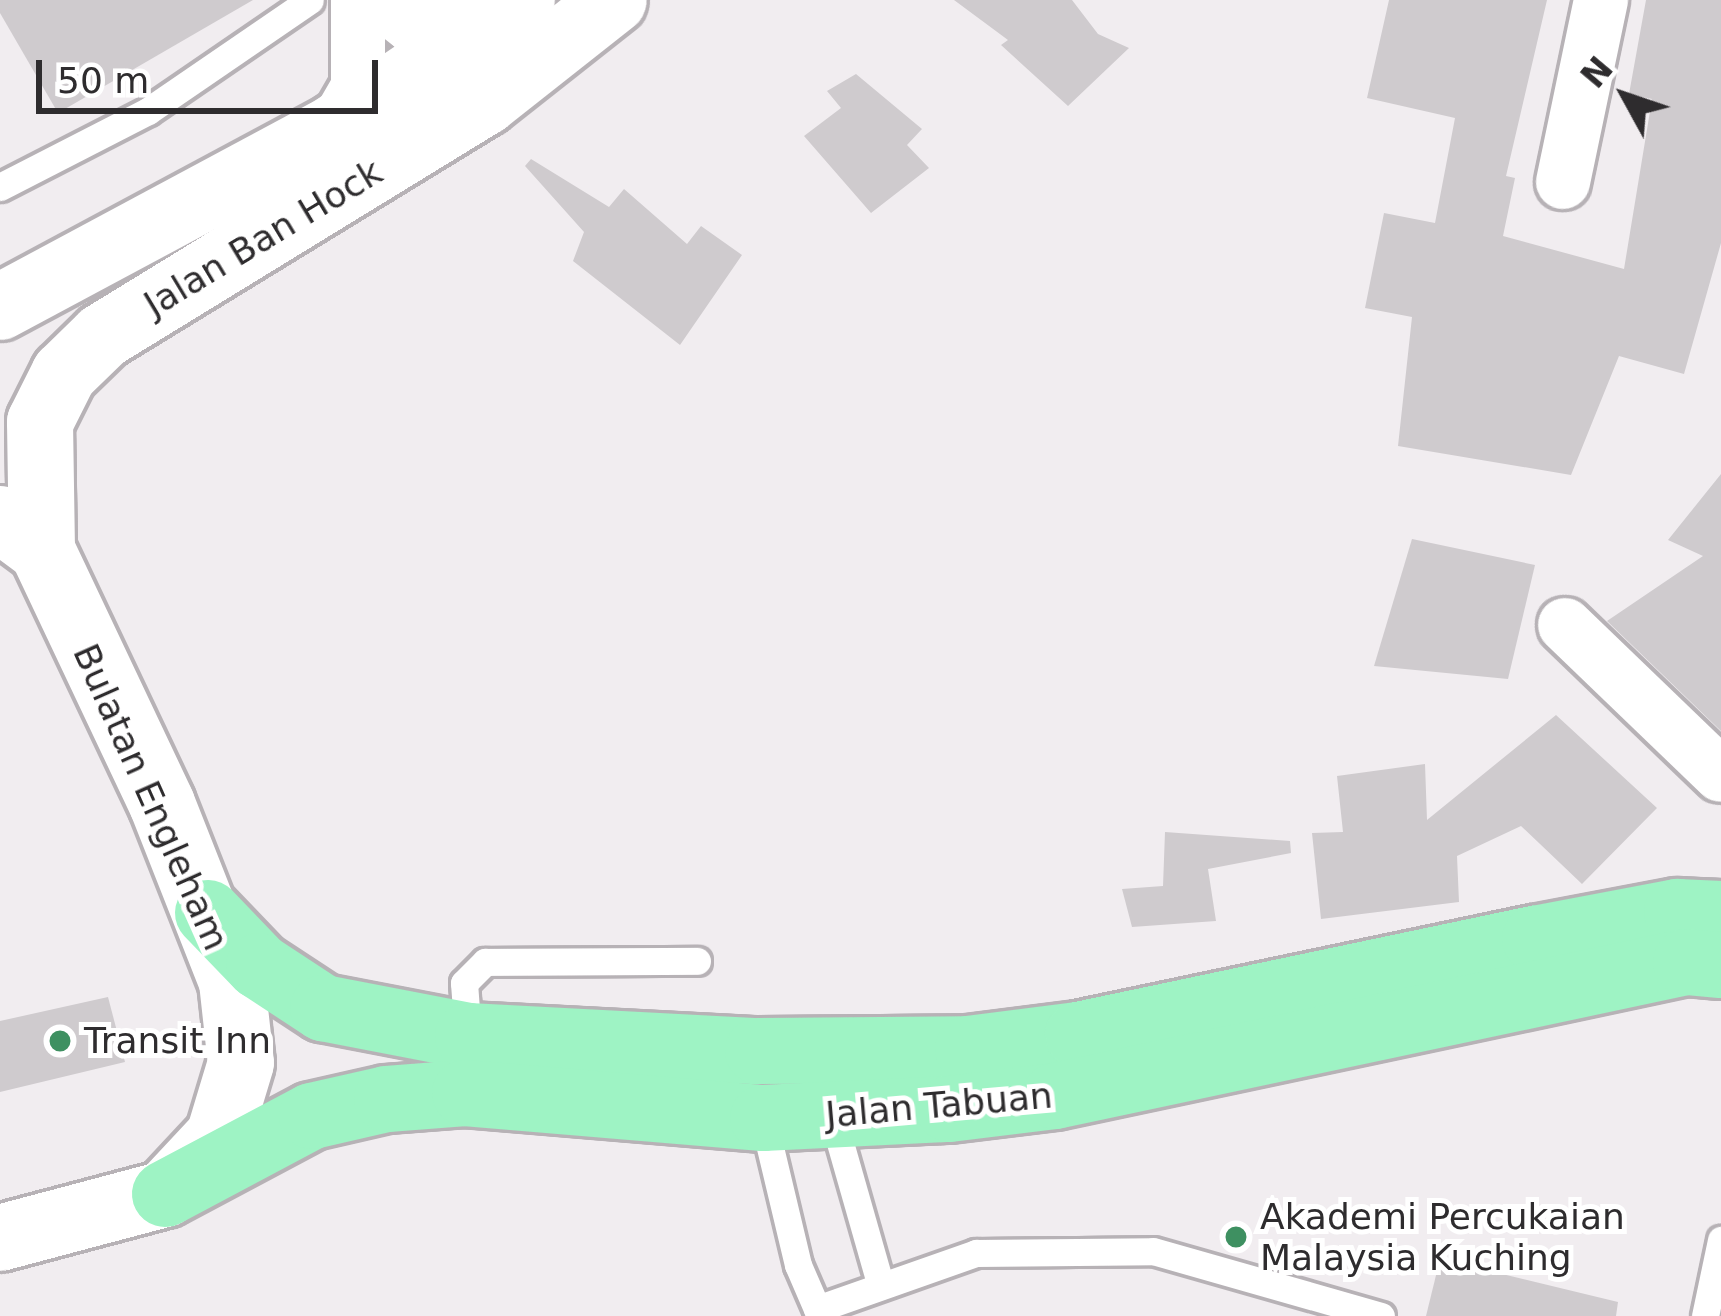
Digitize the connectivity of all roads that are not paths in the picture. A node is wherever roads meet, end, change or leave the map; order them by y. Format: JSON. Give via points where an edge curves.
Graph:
{"nodes":[{"id":1,"x":310,"y":0,"type":"edge"},
{"id":2,"x":358,"y":0,"type":"edge"},
{"id":3,"x":379,"y":0,"type":"edge"},
{"id":4,"x":614,"y":0,"type":"edge"},
{"id":5,"x":1601,"y":0,"type":"edge"},
{"id":6,"x":511,"y":9,"type":"edge"},
{"id":7,"x":335,"y":127,"type":"junction"},
{"id":8,"x":1563,"y":182,"type":"dead end"},
{"id":9,"x":0,"y":187,"type":"edge"},
{"id":10,"x":0,"y":307,"type":"edge"},
{"id":11,"x":21,"y":535,"type":"edge"},
{"id":12,"x":1565,"y":626,"type":"dead end"},
{"id":13,"x":1721,"y":775,"type":"edge"},
{"id":14,"x":208,"y":913,"type":"junction"},
{"id":15,"x":1721,"y":914,"type":"edge"},
{"id":16,"x":697,"y":961,"type":"dead end"},
{"id":17,"x":1721,"y":964,"type":"edge"},
{"id":18,"x":468,"y":1036,"type":"junction"},
{"id":19,"x":764,"y":1118,"type":"junction"},
{"id":20,"x":833,"y":1118,"type":"junction"},
{"id":21,"x":165,"y":1195,"type":"junction"},
{"id":22,"x":18,"y":1239,"type":"edge"},
{"id":23,"x":1721,"y":1244,"type":"edge"},
{"id":24,"x":880,"y":1283,"type":"junction"},
{"id":25,"x":1381,"y":1316,"type":"edge"},
{"id":26,"x":1705,"y":1316,"type":"edge"}],
"edges":[{"from":1,"to":9,"type":"lane","via":[[148,111]]},
{"from":2,"to":7,"type":"street","via":[[358,87]]},
{"from":3,"to":6,"type":"street","via":[[412,26]]},
{"from":4,"to":11,"type":"main road","name":"Jalan Ban Hock","via":[[485,102],[103,336],[64,374],[40,422]]},
{"from":5,"to":8,"type":"street"},
{"from":6,"to":7,"type":"main road","name":"Jalan Ban Hock"},
{"from":7,"to":10,"type":"main road","name":"Jalan Ban Hock"},
{"from":11,"to":14,"type":"main road","name":"Bulatan Engleham"},
{"from":12,"to":13,"type":"street"},
{"from":14,"to":18,"type":"main road","name":"Jalan Tabuan","via":[[260,966],[323,1008]]},
{"from":14,"to":21,"type":"main road","name":"Bulatan Engleham","via":[[232,982],[241,1063],[219,1136]]},
{"from":15,"to":18,"type":"main road","name":"Jalan Tabuan","via":[[1657,916],[1078,1035],[968,1049],[758,1051]]},
{"from":16,"to":18,"type":"lane","via":[[485,962],[464,983]]},
{"from":17,"to":20,"type":"main road","name":"Jalan Tabuan","via":[[1686,962],[1055,1096]]},
{"from":19,"to":20,"type":"main road","name":"Jalan Tabuan"},
{"from":19,"to":21,"type":"main road","name":"Jalan Tabuan","via":[[465,1093],[387,1099],[312,1116]]},
{"from":19,"to":24,"type":"lane","via":[[798,1265],[817,1309]]},
{"from":20,"to":24,"type":"lane"},
{"from":21,"to":22,"type":"main road"},
{"from":23,"to":26,"type":"lane"},
{"from":24,"to":25,"type":"lane","via":[[976,1253],[1153,1251]]}]}
